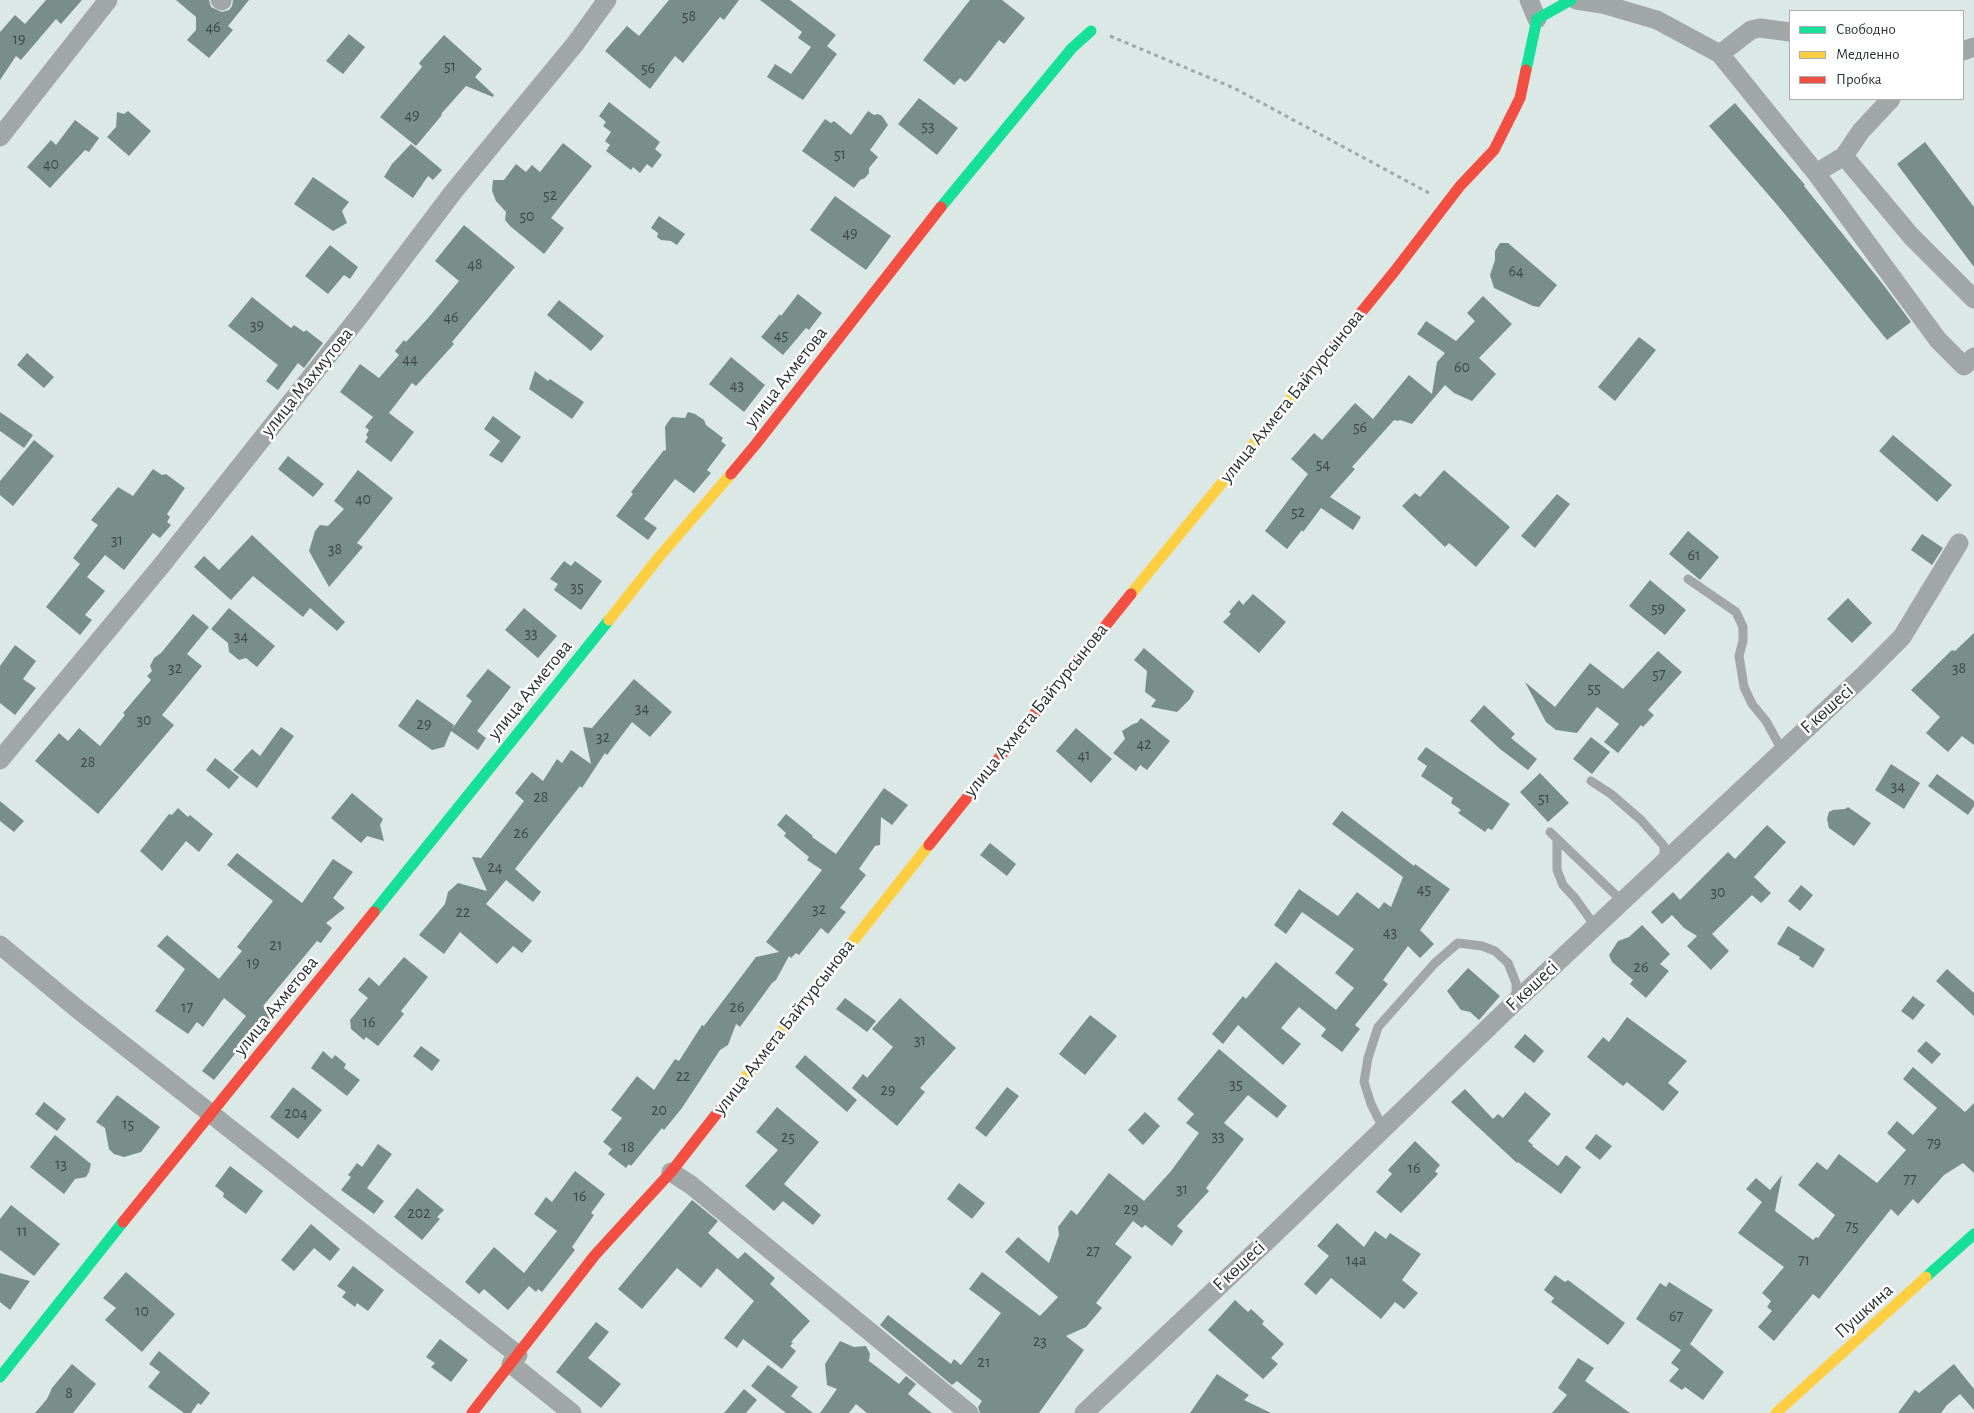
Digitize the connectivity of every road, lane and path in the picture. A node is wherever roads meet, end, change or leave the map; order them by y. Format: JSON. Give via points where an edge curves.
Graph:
{"nodes":[{"id":1,"x":108,"y":0,"type":"edge"},
{"id":2,"x":607,"y":0,"type":"edge"},
{"id":3,"x":1529,"y":0,"type":"edge"},
{"id":4,"x":1571,"y":0,"type":"edge"},
{"id":5,"x":1576,"y":0,"type":"edge"},
{"id":6,"x":1537,"y":19,"type":"junction"},
{"id":7,"x":1091,"y":31,"type":"joint"},
{"id":8,"x":1789,"y":32,"type":"edge"},
{"id":9,"x":1720,"y":54,"type":"junction"},
{"id":10,"x":1890,"y":100,"type":"edge"},
{"id":11,"x":0,"y":137,"type":"edge"},
{"id":12,"x":1844,"y":156,"type":"junction"},
{"id":13,"x":1816,"y":174,"type":"junction"},
{"id":14,"x":1447,"y":204,"type":"junction"},
{"id":15,"x":1974,"y":299,"type":"edge"},
{"id":16,"x":1974,"y":357,"type":"edge"},
{"id":17,"x":1959,"y":544,"type":"dead end"},
{"id":18,"x":1688,"y":579,"type":"dead end"},
{"id":19,"x":1782,"y":750,"type":"junction"},
{"id":20,"x":0,"y":760,"type":"edge"},
{"id":21,"x":1590,"y":781,"type":"dead end"},
{"id":22,"x":1550,"y":832,"type":"dead end"},
{"id":23,"x":1557,"y":840,"type":"junction"},
{"id":24,"x":1664,"y":862,"type":"junction"},
{"id":25,"x":1622,"y":901,"type":"junction"},
{"id":26,"x":1595,"y":926,"type":"junction"},
{"id":27,"x":0,"y":945,"type":"edge"},
{"id":28,"x":1516,"y":1001,"type":"junction"},
{"id":29,"x":211,"y":1113,"type":"junction"},
{"id":30,"x":1383,"y":1128,"type":"junction"},
{"id":31,"x":671,"y":1172,"type":"junction"},
{"id":32,"x":1974,"y":1234,"type":"edge"},
{"id":33,"x":515,"y":1360,"type":"junction"},
{"id":34,"x":0,"y":1376,"type":"edge"},
{"id":35,"x":472,"y":1413,"type":"edge"},
{"id":36,"x":572,"y":1413,"type":"edge"},
{"id":37,"x":969,"y":1413,"type":"edge"},
{"id":38,"x":1084,"y":1413,"type":"edge"},
{"id":39,"x":1776,"y":1413,"type":"edge"}],
"edges":[{"from":1,"to":11,"type":"street"},
{"from":2,"to":20,"type":"street","name":"улица Махмутова","via":[[160,566]]},
{"from":3,"to":6,"type":"street"},
{"from":4,"to":6,"type":"street"},
{"from":5,"to":9,"type":"street","via":[[1657,20]]},
{"from":6,"to":14,"type":"street","name":"улица Ахмета Байтурсынова","via":[[1520,98],[1494,150]]},
{"from":7,"to":14,"type":"path","via":[[1105,33],[1234,88],[1416,184]]},
{"from":7,"to":29,"type":"street","name":"улица Ахметова","via":[[1072,48],[1010,120],[756,444],[659,557]]},
{"from":8,"to":9,"type":"street","via":[[1751,30]]},
{"from":9,"to":13,"type":"street"},
{"from":10,"to":12,"type":"street","via":[[1861,131]]},
{"from":12,"to":13,"type":"street"},
{"from":12,"to":15,"type":"street","via":[[1911,236]]},
{"from":13,"to":16,"type":"street","via":[[1938,340],[1964,366]]},
{"from":14,"to":31,"type":"street","name":"улица Ахмета Байтурсынова","via":[[1048,695]]},
{"from":17,"to":19,"type":"street","name":"F көшесі","via":[[1902,637]]},
{"from":18,"to":19,"type":"lane","via":[[1736,612],[1743,627],[1739,656],[1744,686]]},
{"from":19,"to":24,"type":"street","name":"F көшесі"},
{"from":21,"to":24,"type":"lane","via":[[1641,820],[1664,846]]},
{"from":22,"to":23,"type":"lane"},
{"from":23,"to":25,"type":"lane"},
{"from":23,"to":26,"type":"lane","via":[[1557,870],[1563,885]]},
{"from":24,"to":25,"type":"street","name":"F көшесі"},
{"from":25,"to":26,"type":"street","name":"F көшесі"},
{"from":26,"to":28,"type":"street","name":"F көшесі"},
{"from":27,"to":29,"type":"street"},
{"from":28,"to":30,"type":"street","name":"F көшесі"},
{"from":28,"to":30,"type":"lane","via":[[1516,983],[1508,963],[1495,951],[1458,943],[1435,963],[1378,1027],[1368,1058],[1364,1082]]},
{"from":29,"to":33,"type":"street"},
{"from":29,"to":34,"type":"street","name":"улица Ахметова"},
{"from":30,"to":38,"type":"street","name":"F көшесі"},
{"from":31,"to":33,"type":"street","name":"улица Ахмета Байтурсынова","via":[[596,1255]]},
{"from":31,"to":37,"type":"street","via":[[744,1227]]},
{"from":32,"to":39,"type":"street","name":"Пушкина"},
{"from":33,"to":35,"type":"street","name":"улица Ахмета Байтурсынова"},
{"from":33,"to":36,"type":"street"}]}
